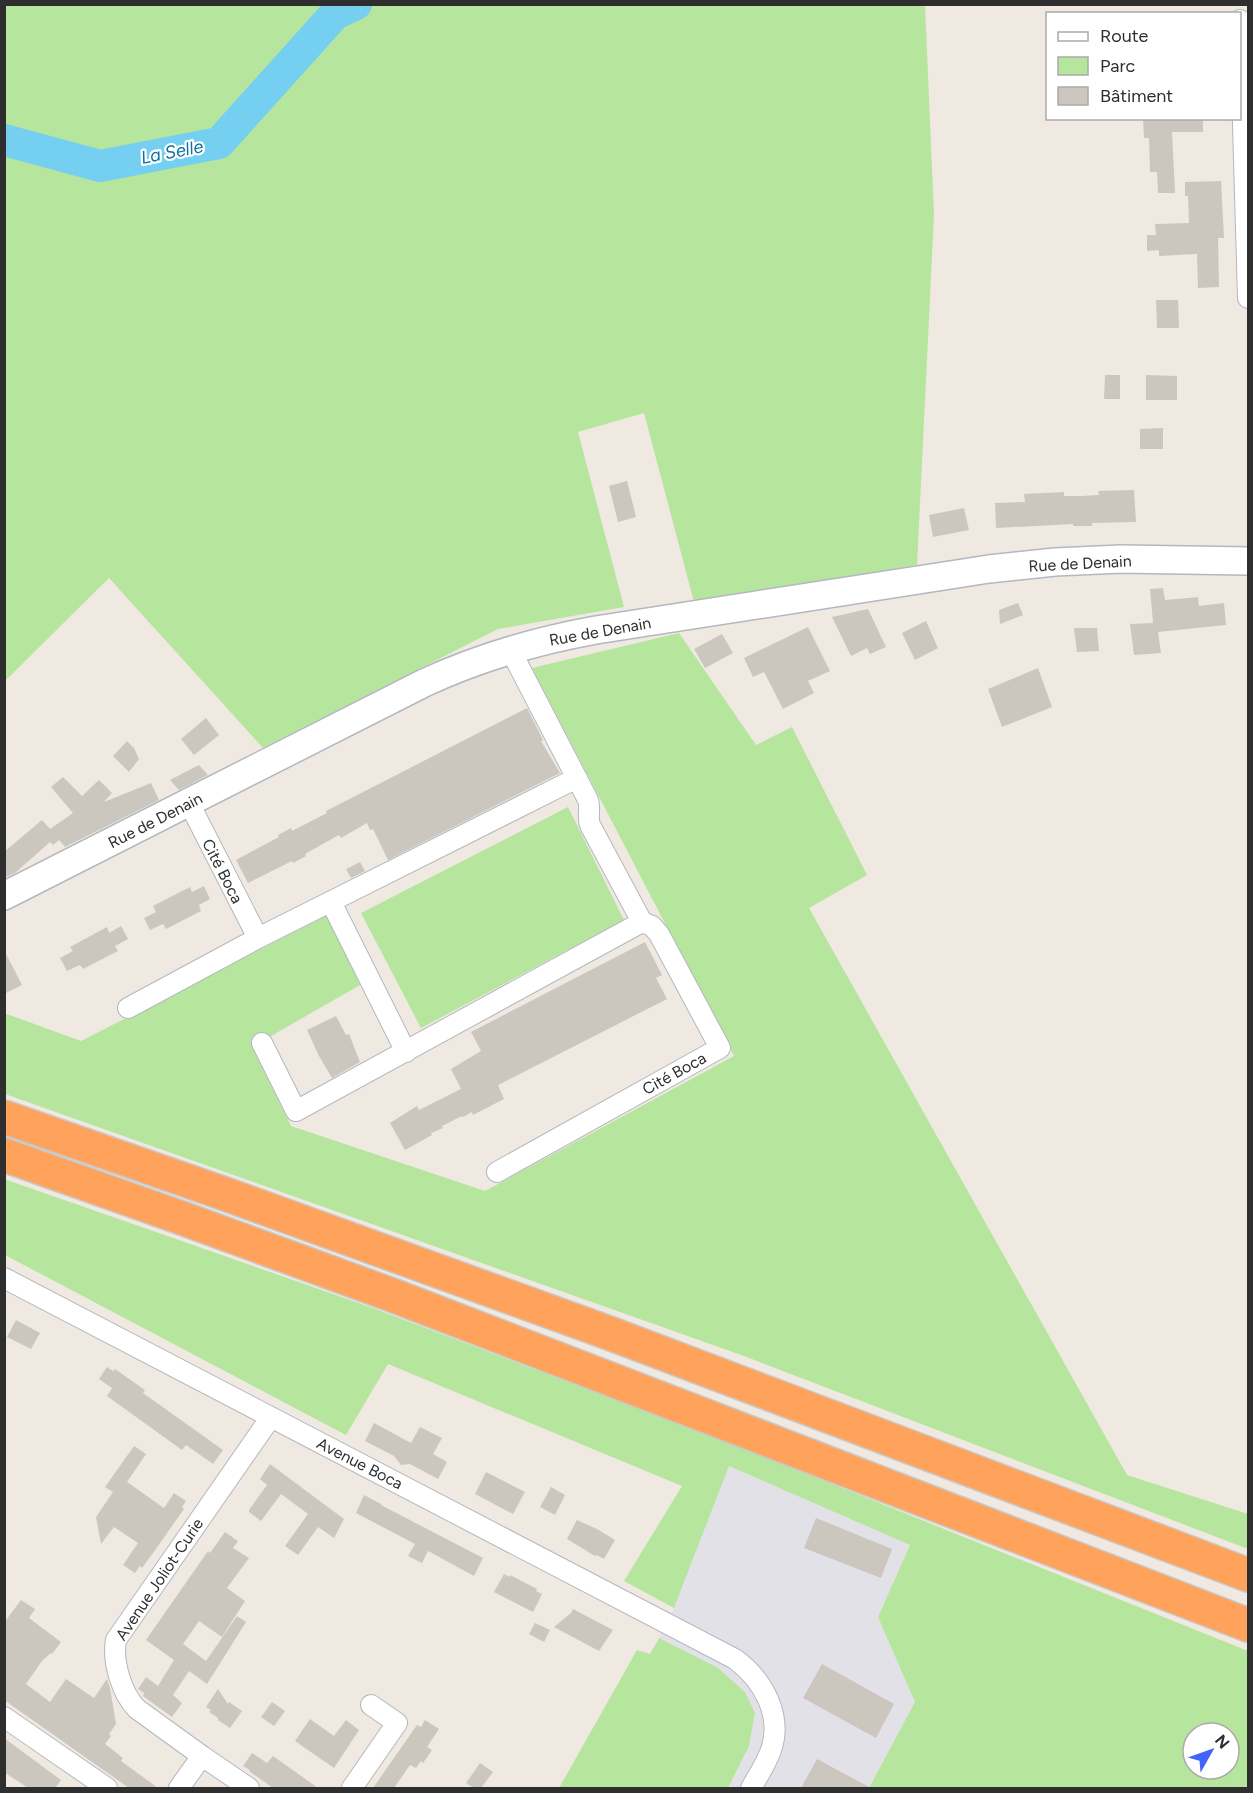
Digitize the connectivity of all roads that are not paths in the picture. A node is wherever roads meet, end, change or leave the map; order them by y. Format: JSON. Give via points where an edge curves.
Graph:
{"nodes":[{"id":1,"x":1241,"y":82,"type":"edge"},
{"id":2,"x":1248,"y":298,"type":"edge"},
{"id":3,"x":1248,"y":561,"type":"edge"},
{"id":4,"x":510,"y":649,"type":"junction"},
{"id":5,"x":577,"y":778,"type":"junction"},
{"id":6,"x":189,"y":803,"type":"junction"},
{"id":7,"x":4,"y":896,"type":"edge"},
{"id":8,"x":331,"y":902,"type":"junction"},
{"id":9,"x":642,"y":922,"type":"junction"},
{"id":10,"x":258,"y":938,"type":"junction"},
{"id":11,"x":128,"y":1008,"type":"dead end"},
{"id":12,"x":261,"y":1043,"type":"dead end"},
{"id":13,"x":405,"y":1052,"type":"junction"},
{"id":14,"x":4,"y":1117,"type":"edge"},
{"id":15,"x":4,"y":1155,"type":"edge"},
{"id":16,"x":497,"y":1172,"type":"dead end"},
{"id":17,"x":4,"y":1278,"type":"edge"},
{"id":18,"x":271,"y":1417,"type":"junction"},
{"id":19,"x":1248,"y":1575,"type":"edge"},
{"id":20,"x":1248,"y":1625,"type":"edge"},
{"id":21,"x":371,"y":1705,"type":"dead end"},
{"id":22,"x":4,"y":1717,"type":"edge"},
{"id":23,"x":202,"y":1756,"type":"junction"},
{"id":24,"x":107,"y":1788,"type":"edge"},
{"id":25,"x":179,"y":1788,"type":"edge"},
{"id":26,"x":249,"y":1788,"type":"edge"},
{"id":27,"x":354,"y":1788,"type":"edge"},
{"id":28,"x":751,"y":1788,"type":"edge"}],
"edges":[{"from":1,"to":2,"type":"street"},
{"from":3,"to":4,"type":"street","name":"Rue de Denain","via":[[1121,559],[989,569],[596,630]]},
{"from":4,"to":5,"type":"street","name":"Cité Boca"},
{"from":4,"to":6,"type":"street","name":"Rue de Denain","via":[[424,683]]},
{"from":5,"to":8,"type":"street"},
{"from":5,"to":9,"type":"street","name":"Cité Boca","via":[[590,805],[590,825]]},
{"from":6,"to":7,"type":"street","name":"Rue de Denain"},
{"from":6,"to":10,"type":"street","name":"Cité Boca"},
{"from":8,"to":10,"type":"street"},
{"from":8,"to":13,"type":"street"},
{"from":9,"to":13,"type":"street"},
{"from":9,"to":16,"type":"street","name":"Cité Boca","via":[[659,934],[720,1048]]},
{"from":10,"to":11,"type":"street"},
{"from":12,"to":13,"type":"street","via":[[296,1111]]},
{"from":14,"to":19,"type":"highway","via":[[598,1330]]},
{"from":15,"to":20,"type":"highway","via":[[392,1295]]},
{"from":17,"to":18,"type":"street","name":"Avenue Boca"},
{"from":18,"to":23,"type":"street","name":"Avenue Joliot-Curie","via":[[116,1640],[123,1688],[130,1702]]},
{"from":18,"to":28,"type":"street","name":"Avenue Boca","via":[[735,1659],[765,1693],[773,1713],[771,1750]]},
{"from":21,"to":27,"type":"street","via":[[398,1723]]},
{"from":22,"to":24,"type":"street"},
{"from":23,"to":25,"type":"street"},
{"from":23,"to":26,"type":"street","name":"Avenue Joliot-Curie"}]}
